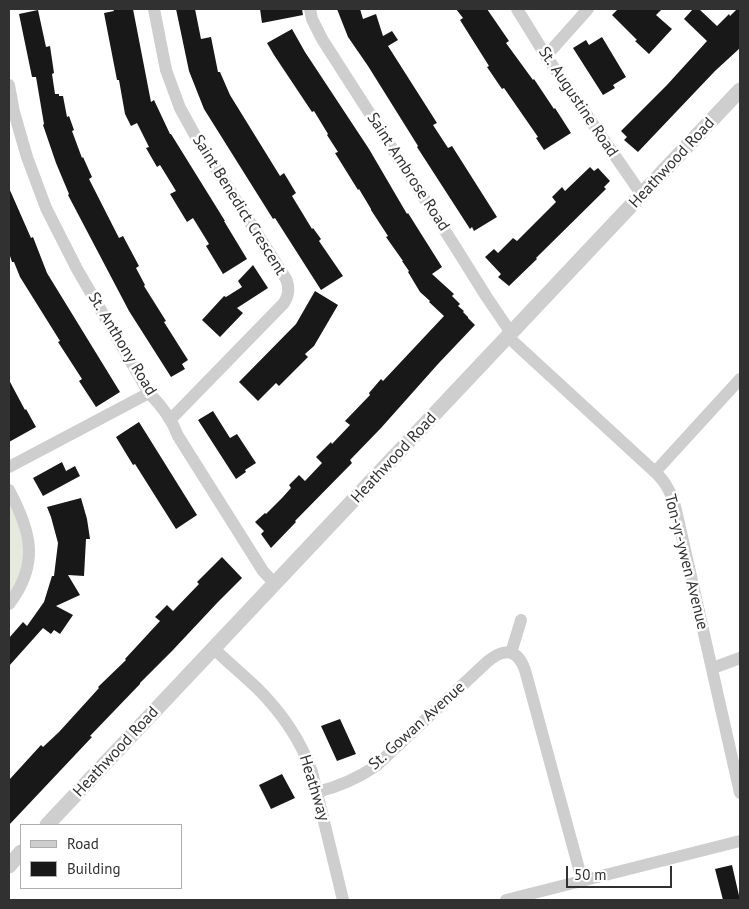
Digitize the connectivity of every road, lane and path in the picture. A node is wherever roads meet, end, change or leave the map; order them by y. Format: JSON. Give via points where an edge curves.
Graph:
{"nodes":[{"id":1,"x":154,"y":9,"type":"edge"},
{"id":2,"x":310,"y":9,"type":"edge"},
{"id":3,"x":516,"y":9,"type":"edge"},
{"id":4,"x":588,"y":9,"type":"edge"},
{"id":5,"x":546,"y":56,"type":"junction"},
{"id":6,"x":9,"y":85,"type":"edge"},
{"id":7,"x":740,"y":90,"type":"edge"},
{"id":8,"x":642,"y":195,"type":"junction"},
{"id":9,"x":509,"y":334,"type":"junction"},
{"id":10,"x":740,"y":379,"type":"edge"},
{"id":11,"x":149,"y":393,"type":"junction"},
{"id":12,"x":170,"y":420,"type":"junction"},
{"id":13,"x":9,"y":466,"type":"edge"},
{"id":14,"x":656,"y":472,"type":"junction"},
{"id":15,"x":9,"y":490,"type":"edge"},
{"id":16,"x":275,"y":584,"type":"junction"},
{"id":17,"x":9,"y":604,"type":"edge"},
{"id":18,"x":521,"y":620,"type":"dead end"},
{"id":19,"x":214,"y":649,"type":"junction"},
{"id":20,"x":511,"y":653,"type":"junction"},
{"id":21,"x":740,"y":658,"type":"edge"},
{"id":22,"x":713,"y":668,"type":"junction"},
{"id":23,"x":317,"y":792,"type":"junction"},
{"id":24,"x":740,"y":793,"type":"edge"},
{"id":25,"x":48,"y":824,"type":"edge"},
{"id":26,"x":740,"y":841,"type":"edge"},
{"id":27,"x":20,"y":853,"type":"edge"},
{"id":28,"x":9,"y":866,"type":"edge"},
{"id":29,"x":582,"y":880,"type":"junction"},
{"id":30,"x":551,"y":895,"type":"edge"},
{"id":31,"x":343,"y":900,"type":"edge"},
{"id":32,"x":506,"y":900,"type":"edge"}],
"edges":[{"from":1,"to":12,"type":"street","name":"Saint Benedict Crescent","via":[[166,70],[180,108],[286,279],[289,290],[284,303]]},
{"from":2,"to":9,"type":"street","name":"Saint Ambrose Road","via":[[322,39]]},
{"from":3,"to":5,"type":"street","name":"St. Augustine Road"},
{"from":4,"to":5,"type":"street"},
{"from":5,"to":8,"type":"street","name":"St. Augustine Road"},
{"from":6,"to":11,"type":"street","name":"St. Anthony Road","via":[[27,157],[46,208],[91,294]]},
{"from":7,"to":8,"type":"street","name":"Heathwood Road"},
{"from":8,"to":9,"type":"street","name":"Heathwood Road"},
{"from":9,"to":14,"type":"street","name":"Ton-yr-ywen Avenue"},
{"from":9,"to":16,"type":"street","name":"Heathwood Road"},
{"from":10,"to":14,"type":"street"},
{"from":11,"to":12,"type":"street","name":"St. Anthony Road"},
{"from":11,"to":13,"type":"street"},
{"from":12,"to":16,"type":"street","name":"St. Anthony Road","via":[[258,564]]},
{"from":14,"to":22,"type":"street","name":"Ton-yr-ywen Avenue","via":[[672,496]]},
{"from":15,"to":17,"type":"street","via":[[25,524],[29,552],[23,582]]},
{"from":16,"to":19,"type":"street","name":"Heathwood Road"},
{"from":18,"to":20,"type":"street"},
{"from":19,"to":23,"type":"street","name":"Heathway","via":[[280,714],[307,757]]},
{"from":19,"to":25,"type":"street","name":"Heathwood Road"},
{"from":20,"to":23,"type":"street","name":"St. Gowan Avenue","via":[[495,655],[365,774]]},
{"from":20,"to":29,"type":"street","via":[[517,655],[525,670]]},
{"from":21,"to":22,"type":"street"},
{"from":22,"to":24,"type":"street","name":"Ton-yr-ywen Avenue"},
{"from":23,"to":31,"type":"street","name":"Heathway"},
{"from":26,"to":29,"type":"street"},
{"from":27,"to":28,"type":"street"},
{"from":29,"to":30,"type":"street"},
{"from":30,"to":32,"type":"street"}]}
